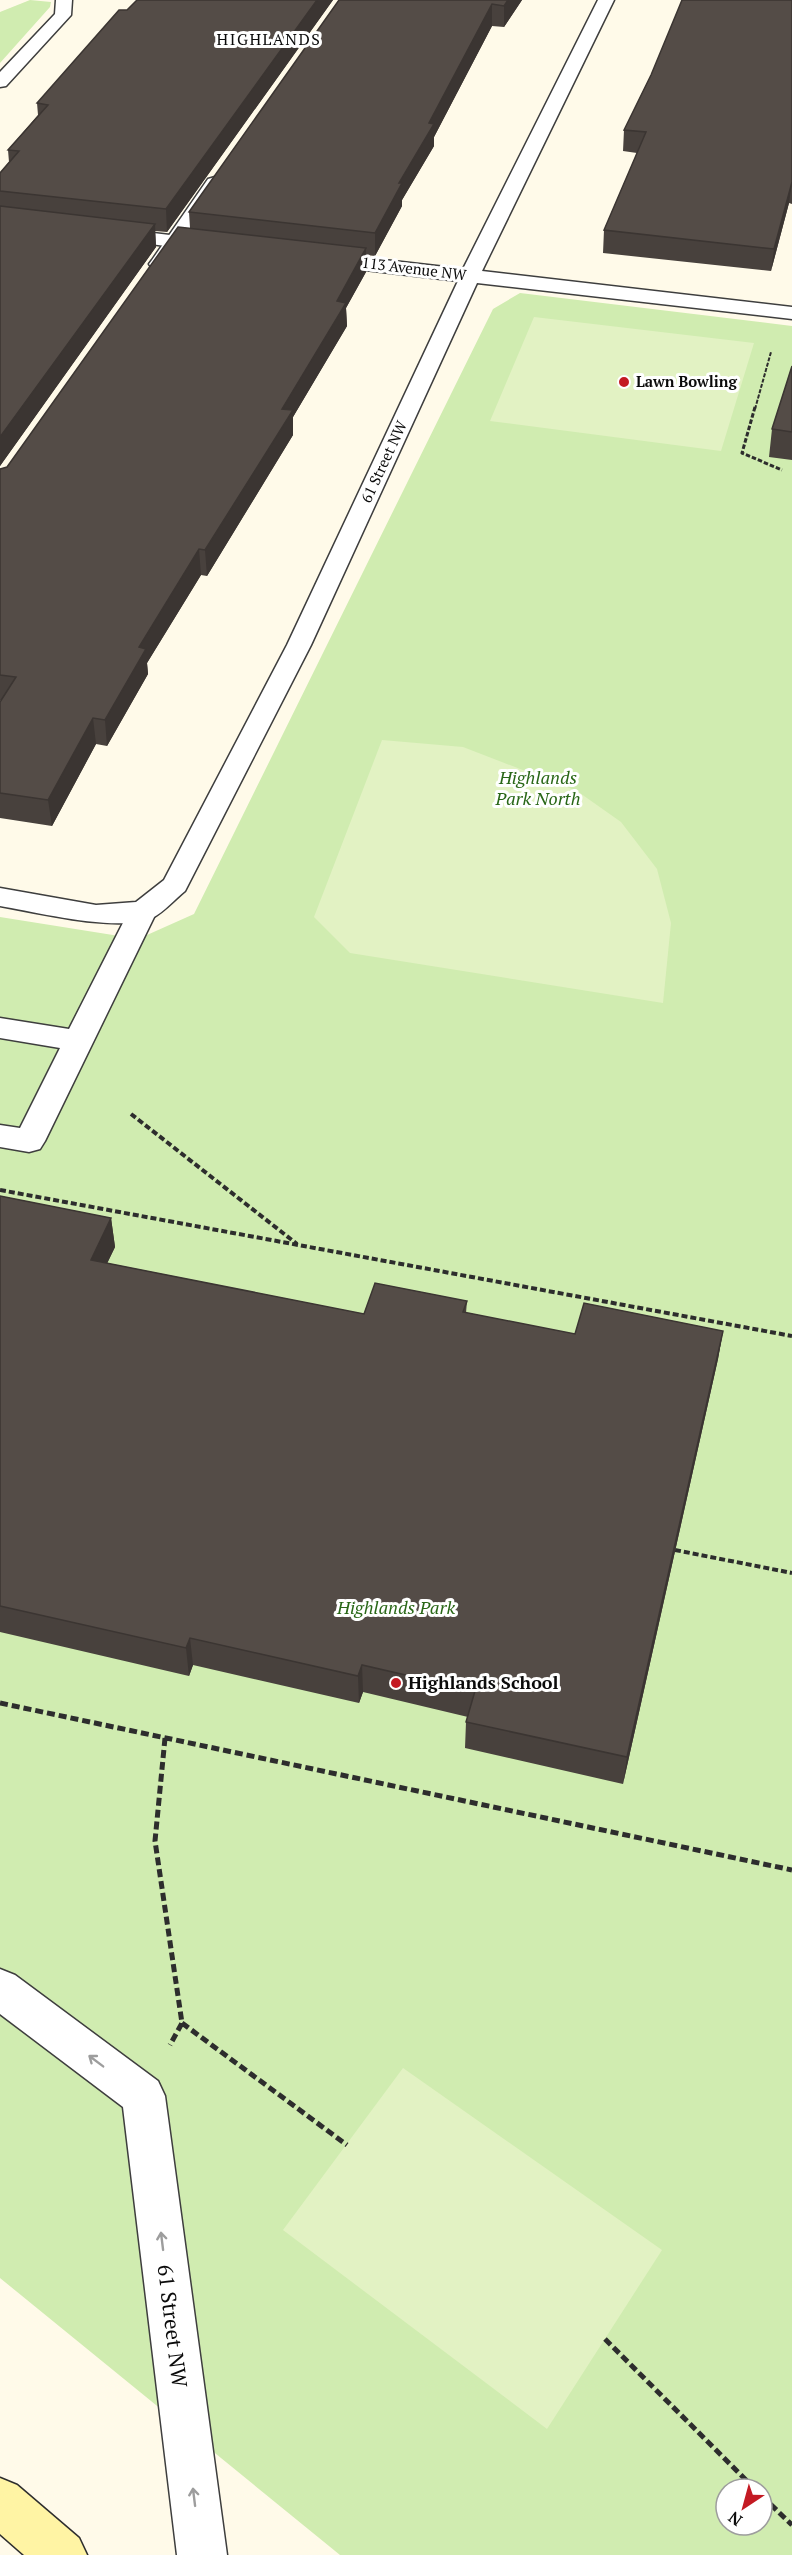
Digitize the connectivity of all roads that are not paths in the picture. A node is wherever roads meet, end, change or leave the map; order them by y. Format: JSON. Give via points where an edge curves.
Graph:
{"nodes":[{"id":1,"x":64,"y":0,"type":"edge"},
{"id":2,"x":606,"y":0,"type":"edge"},
{"id":3,"x":0,"y":82,"type":"edge"},
{"id":4,"x":229,"y":164,"type":"edge"},
{"id":5,"x":93,"y":232,"type":"edge"},
{"id":6,"x":175,"y":242,"type":"junction"},
{"id":7,"x":234,"y":248,"type":"edge"},
{"id":8,"x":304,"y":256,"type":"edge"},
{"id":9,"x":470,"y":276,"type":"junction"},
{"id":10,"x":148,"y":279,"type":"edge"},
{"id":11,"x":792,"y":313,"type":"edge"},
{"id":12,"x":0,"y":897,"type":"edge"},
{"id":13,"x":143,"y":910,"type":"junction"},
{"id":14,"x":0,"y":1028,"type":"edge"},
{"id":15,"x":78,"y":1041,"type":"junction"},
{"id":16,"x":0,"y":1136,"type":"edge"},
{"id":17,"x":0,"y":1989,"type":"edge"},
{"id":18,"x":0,"y":2502,"type":"edge"},
{"id":19,"x":62,"y":2555,"type":"edge"},
{"id":20,"x":202,"y":2555,"type":"edge"}],
"edges":[{"from":1,"to":3,"type":"street","via":[[63,15]]},
{"from":2,"to":9,"type":"street","name":"61 Street NW"},
{"from":4,"to":6,"type":"street"},
{"from":5,"to":6,"type":"street"},
{"from":6,"to":7,"type":"street"},
{"from":6,"to":10,"type":"street"},
{"from":8,"to":9,"type":"street","name":"113 Avenue NW"},
{"from":9,"to":11,"type":"street","name":"113 Avenue NW"},
{"from":9,"to":13,"type":"street","name":"61 Street NW","via":[[294,656],[175,885]]},
{"from":12,"to":13,"type":"street","via":[[96,914]]},
{"from":13,"to":15,"type":"street"},
{"from":14,"to":15,"type":"street"},
{"from":15,"to":16,"type":"street","via":[[29,1141]]},
{"from":20,"to":17,"type":"street","name":"61 Street NW","one_way":true,"via":[[143,2096]]},
{"from":18,"to":19,"type":"main road"}]}
